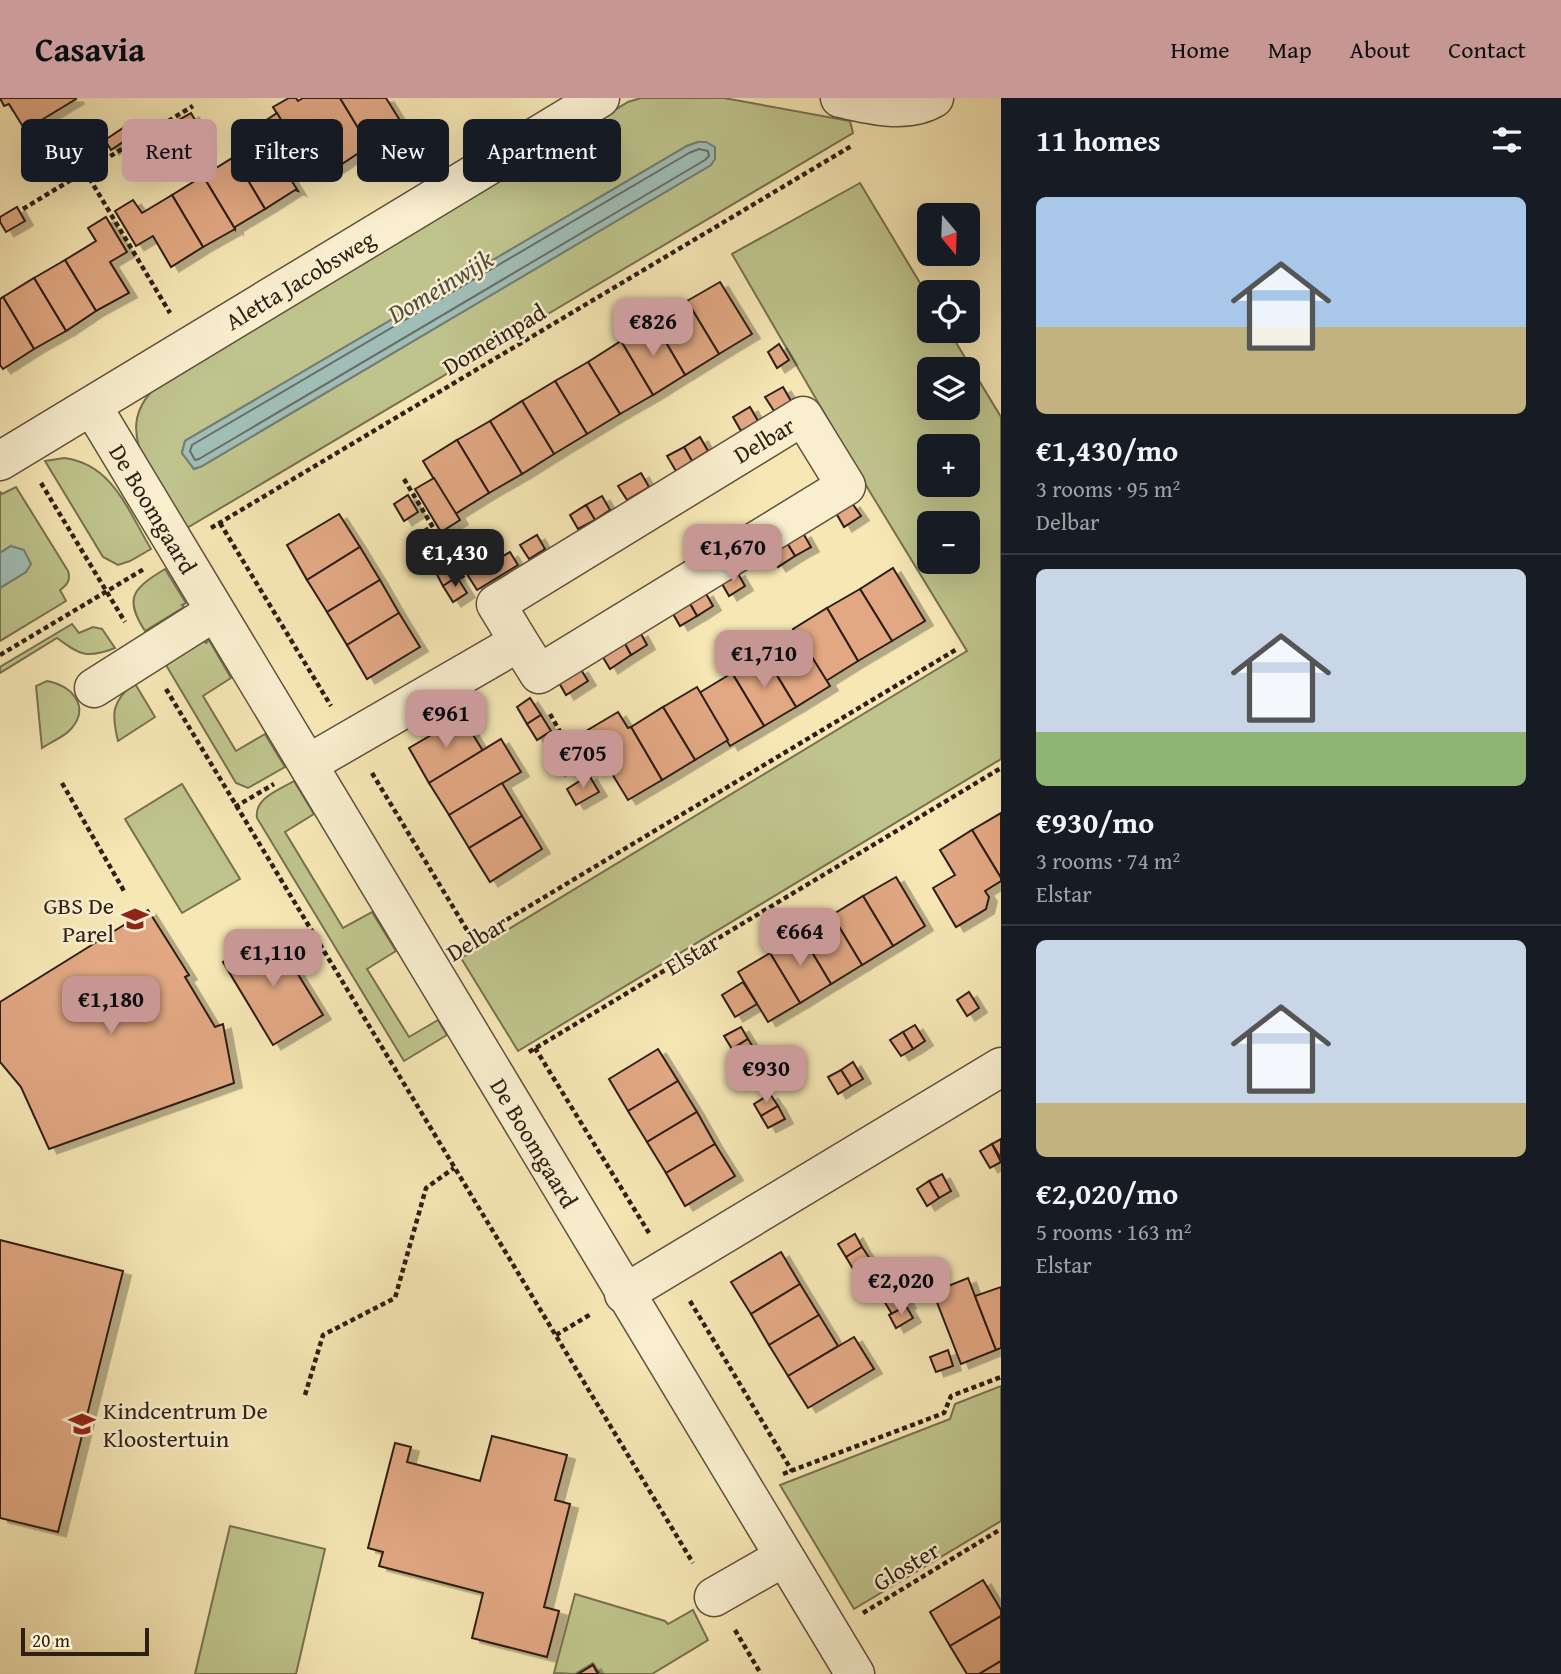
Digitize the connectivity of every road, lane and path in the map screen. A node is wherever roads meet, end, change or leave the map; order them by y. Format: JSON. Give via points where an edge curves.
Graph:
{"nodes":[{"id":1,"x":600,"y":98,"type":"edge"},
{"id":2,"x":840,"y":98,"type":"edge"},
{"id":3,"x":934,"y":98,"type":"edge"},
{"id":4,"x":193,"y":106,"type":"dead end"},
{"id":5,"x":891,"y":108,"type":"junction"},
{"id":6,"x":108,"y":158,"type":"edge"},
{"id":7,"x":68,"y":182,"type":"edge"},
{"id":8,"x":91,"y":182,"type":"edge"},
{"id":9,"x":23,"y":209,"type":"dead end"},
{"id":10,"x":191,"y":346,"type":"junction"},
{"id":11,"x":92,"y":406,"type":"junction"},
{"id":12,"x":10,"y":455,"type":"edge"},
{"id":13,"x":404,"y":479,"type":"dead end"},
{"id":14,"x":177,"y":549,"type":"junction"},
{"id":15,"x":106,"y":591,"type":"junction"},
{"id":16,"x":496,"y":604,"type":"junction"},
{"id":17,"x":215,"y":612,"type":"junction"},
{"id":18,"x":519,"y":642,"type":"junction"},
{"id":19,"x":957,"y":649,"type":"dead end"},
{"id":20,"x":0,"y":654,"type":"edge"},
{"id":21,"x":145,"y":655,"type":"junction"},
{"id":22,"x":539,"y":674,"type":"junction"},
{"id":23,"x":94,"y":688,"type":"dead end"},
{"id":24,"x":308,"y":764,"type":"junction"},
{"id":25,"x":1001,"y":768,"type":"edge"},
{"id":26,"x":584,"y":774,"type":"dead end"},
{"id":27,"x":62,"y":783,"type":"dead end"},
{"id":28,"x":124,"y":891,"type":"dead end"},
{"id":29,"x":429,"y":967,"type":"junction"},
{"id":30,"x":1001,"y":1067,"type":"edge"},
{"id":31,"x":492,"y":1074,"type":"junction"},
{"id":32,"x":454,"y":1168,"type":"junction"},
{"id":33,"x":624,"y":1294,"type":"junction"},
{"id":34,"x":1001,"y":1377,"type":"edge"},
{"id":35,"x":305,"y":1395,"type":"dead end"},
{"id":36,"x":744,"y":1489,"type":"junction"},
{"id":37,"x":1001,"y":1529,"type":"edge"},
{"id":38,"x":784,"y":1557,"type":"junction"},
{"id":39,"x":714,"y":1597,"type":"junction"},
{"id":40,"x":830,"y":1633,"type":"junction"},
{"id":41,"x":761,"y":1674,"type":"edge"},
{"id":42,"x":855,"y":1674,"type":"edge"}],
"edges":[{"from":1,"to":10,"type":"street","name":"Aletta Jacobsweg"},
{"from":2,"to":5,"type":"street"},
{"from":3,"to":5,"type":"street"},
{"from":4,"to":6,"type":"path"},
{"from":5,"to":14,"type":"path","name":"Domeinpad","via":[[871,134]]},
{"from":7,"to":9,"type":"path"},
{"from":8,"to":10,"type":"path"},
{"from":10,"to":11,"type":"street","name":"Aletta Jacobsweg"},
{"from":11,"to":12,"type":"street","name":"Aletta Jacobsweg"},
{"from":11,"to":14,"type":"street","name":"De Boomgaard"},
{"from":12,"to":15,"type":"path"},
{"from":13,"to":16,"type":"path","via":[[474,596]]},
{"from":14,"to":15,"type":"path","name":"Domeinpad"},
{"from":14,"to":17,"type":"street","name":"De Boomgaard"},
{"from":15,"to":20,"type":"path","name":"Domeinpad"},
{"from":16,"to":18,"type":"street"},
{"from":16,"to":22,"type":"street","name":"Delbar","via":[[803,416],[846,486]]},
{"from":17,"to":21,"type":"street"},
{"from":17,"to":24,"type":"street","name":"De Boomgaard"},
{"from":18,"to":22,"type":"street"},
{"from":18,"to":24,"type":"street"},
{"from":19,"to":29,"type":"path","name":"Delbar"},
{"from":21,"to":23,"type":"street"},
{"from":21,"to":32,"type":"path"},
{"from":22,"to":26,"type":"path","via":[[539,695]]},
{"from":24,"to":29,"type":"street","name":"De Boomgaard"},
{"from":25,"to":31,"type":"path","name":"Elstar"},
{"from":27,"to":28,"type":"path"},
{"from":29,"to":31,"type":"street","name":"De Boomgaard"},
{"from":30,"to":33,"type":"street"},
{"from":31,"to":33,"type":"street","name":"De Boomgaard"},
{"from":32,"to":35,"type":"path","via":[[426,1188],[395,1298],[323,1335]]},
{"from":32,"to":39,"type":"path"},
{"from":33,"to":36,"type":"street","name":"De Boomgaard"},
{"from":34,"to":36,"type":"path","via":[[951,1396],[944,1413]]},
{"from":36,"to":38,"type":"street","name":"De Boomgaard"},
{"from":37,"to":40,"type":"path","name":"Gloster"},
{"from":38,"to":39,"type":"street"},
{"from":38,"to":40,"type":"street","name":"De Boomgaard"},
{"from":39,"to":41,"type":"path"},
{"from":40,"to":42,"type":"street","name":"De Boomgaard"}]}
